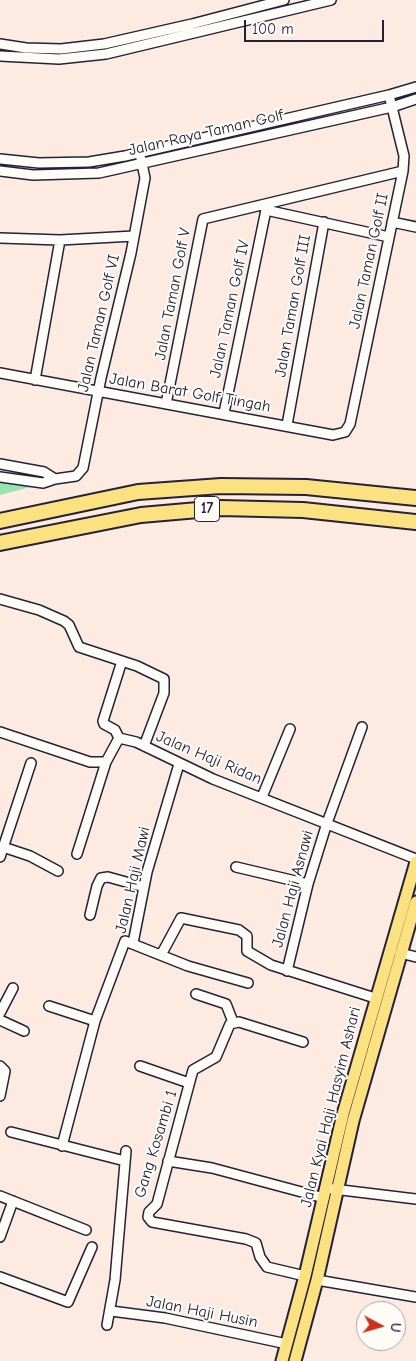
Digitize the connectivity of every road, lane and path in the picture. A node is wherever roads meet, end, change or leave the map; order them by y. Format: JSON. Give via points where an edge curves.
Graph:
{"nodes":[{"id":1,"x":284,"y":0,"type":"edge"},
{"id":2,"x":331,"y":0,"type":"edge"},
{"id":3,"x":0,"y":44,"type":"edge"},
{"id":4,"x":0,"y":56,"type":"edge"},
{"id":5,"x":416,"y":87,"type":"edge"},
{"id":6,"x":389,"y":95,"type":"junction"},
{"id":7,"x":416,"y":99,"type":"edge"},
{"id":8,"x":392,"y":107,"type":"junction"},
{"id":9,"x":140,"y":152,"type":"junction"},
{"id":10,"x":0,"y":159,"type":"edge"},
{"id":11,"x":142,"y":164,"type":"junction"},
{"id":12,"x":0,"y":171,"type":"edge"},
{"id":13,"x":403,"y":171,"type":"junction"},
{"id":14,"x":264,"y":207,"type":"junction"},
{"id":15,"x":324,"y":222,"type":"junction"},
{"id":16,"x":392,"y":222,"type":"junction"},
{"id":17,"x":416,"y":227,"type":"edge"},
{"id":18,"x":134,"y":236,"type":"junction"},
{"id":19,"x":389,"y":237,"type":"junction"},
{"id":20,"x":0,"y":238,"type":"edge"},
{"id":21,"x":60,"y":240,"type":"junction"},
{"id":22,"x":0,"y":373,"type":"edge"},
{"id":23,"x":35,"y":380,"type":"junction"},
{"id":24,"x":98,"y":391,"type":"junction"},
{"id":25,"x":166,"y":404,"type":"junction"},
{"id":26,"x":224,"y":413,"type":"junction"},
{"id":27,"x":287,"y":425,"type":"junction"},
{"id":28,"x":345,"y":432,"type":"joint"},
{"id":29,"x":0,"y":464,"type":"edge"},
{"id":30,"x":0,"y":477,"type":"edge"},
{"id":31,"x":55,"y":479,"type":"junction"},
{"id":32,"x":416,"y":498,"type":"edge"},
{"id":33,"x":0,"y":521,"type":"edge"},
{"id":34,"x":416,"y":522,"type":"edge"},
{"id":35,"x":0,"y":543,"type":"edge"},
{"id":36,"x":0,"y":599,"type":"edge"},
{"id":37,"x":122,"y":662,"type":"junction"},
{"id":38,"x":362,"y":727,"type":"dead end"},
{"id":39,"x":290,"y":729,"type":"dead end"},
{"id":40,"x":0,"y":732,"type":"edge"},
{"id":41,"x":119,"y":738,"type":"junction"},
{"id":42,"x":144,"y":746,"type":"junction"},
{"id":43,"x":106,"y":762,"type":"junction"},
{"id":44,"x":31,"y":764,"type":"dead end"},
{"id":45,"x":180,"y":764,"type":"junction"},
{"id":46,"x":262,"y":797,"type":"junction"},
{"id":47,"x":327,"y":823,"type":"junction"},
{"id":48,"x":3,"y":847,"type":"junction"},
{"id":49,"x":77,"y":854,"type":"dead end"},
{"id":50,"x":0,"y":857,"type":"edge"},
{"id":51,"x":416,"y":860,"type":"edge"},
{"id":52,"x":236,"y":867,"type":"dead end"},
{"id":53,"x":58,"y":870,"type":"dead end"},
{"id":54,"x":308,"y":884,"type":"junction"},
{"id":55,"x":144,"y":887,"type":"junction"},
{"id":56,"x":416,"y":902,"type":"edge"},
{"id":57,"x":90,"y":915,"type":"dead end"},
{"id":58,"x":133,"y":943,"type":"junction"},
{"id":59,"x":400,"y":953,"type":"junction"},
{"id":60,"x":161,"y":955,"type":"junction"},
{"id":61,"x":416,"y":957,"type":"edge"},
{"id":62,"x":287,"y":971,"type":"junction"},
{"id":63,"x":248,"y":983,"type":"dead end"},
{"id":64,"x":13,"y":988,"type":"dead end"},
{"id":65,"x":196,"y":994,"type":"dead end"},
{"id":66,"x":375,"y":998,"type":"junction"},
{"id":67,"x":49,"y":1006,"type":"dead end"},
{"id":68,"x":0,"y":1013,"type":"edge"},
{"id":69,"x":0,"y":1020,"type":"edge"},
{"id":70,"x":95,"y":1021,"type":"junction"},
{"id":71,"x":233,"y":1022,"type":"junction"},
{"id":72,"x":24,"y":1031,"type":"dead end"},
{"id":73,"x":302,"y":1042,"type":"dead end"},
{"id":74,"x":0,"y":1066,"type":"edge"},
{"id":75,"x":140,"y":1066,"type":"dead end"},
{"id":76,"x":189,"y":1083,"type":"junction"},
{"id":77,"x":0,"y":1096,"type":"edge"},
{"id":78,"x":12,"y":1132,"type":"dead end"},
{"id":79,"x":62,"y":1146,"type":"junction"},
{"id":80,"x":126,"y":1151,"type":"dead end"},
{"id":81,"x":125,"y":1161,"type":"junction"},
{"id":82,"x":168,"y":1162,"type":"junction"},
{"id":83,"x":338,"y":1190,"type":"junction"},
{"id":84,"x":324,"y":1193,"type":"junction"},
{"id":85,"x":0,"y":1196,"type":"edge"},
{"id":86,"x":416,"y":1198,"type":"edge"},
{"id":87,"x":13,"y":1201,"type":"junction"},
{"id":88,"x":86,"y":1230,"type":"dead end"},
{"id":89,"x":0,"y":1237,"type":"edge"},
{"id":90,"x":92,"y":1247,"type":"dead end"},
{"id":91,"x":306,"y":1276,"type":"junction"},
{"id":92,"x":0,"y":1277,"type":"edge"},
{"id":93,"x":317,"y":1280,"type":"junction"},
{"id":94,"x":416,"y":1296,"type":"edge"},
{"id":95,"x":110,"y":1311,"type":"junction"},
{"id":96,"x":107,"y":1325,"type":"dead end"},
{"id":97,"x":287,"y":1344,"type":"junction"},
{"id":98,"x":282,"y":1361,"type":"edge"},
{"id":99,"x":295,"y":1361,"type":"edge"}],
"edges":[{"from":1,"to":3,"type":"street","via":[[104,44],[26,48]]},
{"from":2,"to":4,"type":"street","via":[[106,54],[59,59]]},
{"from":5,"to":6,"type":"street","name":"Jalan Raya Taman Golf"},
{"from":6,"to":8,"type":"street","name":"Jalan Taman Golf II"},
{"from":6,"to":9,"type":"street","name":"Jalan Raya Taman Golf"},
{"from":7,"to":8,"type":"street","name":"Jalan Raya Taman Golf"},
{"from":8,"to":11,"type":"street","name":"Jalan Raya Taman Golf"},
{"from":8,"to":13,"type":"street","name":"Jalan Taman Golf II","via":[[404,156]]},
{"from":9,"to":10,"type":"street","name":"Jalan Raya Taman Golf","via":[[89,162],[40,163]]},
{"from":9,"to":11,"type":"street","name":"Jalan Taman Golf VI"},
{"from":11,"to":12,"type":"street","name":"Jalan Raya Taman Golf","via":[[99,173],[63,175]]},
{"from":11,"to":18,"type":"street","name":"Jalan Taman Golf VI","via":[[145,178]]},
{"from":13,"to":14,"type":"street"},
{"from":13,"to":16,"type":"street","name":"Jalan Taman Golf II"},
{"from":14,"to":15,"type":"street"},
{"from":14,"to":25,"type":"street","name":"Jalan Taman Golf V","via":[[203,219]]},
{"from":14,"to":26,"type":"street","name":"Jalan Taman Golf IV"},
{"from":15,"to":19,"type":"street"},
{"from":15,"to":27,"type":"street","name":"Jalan Taman Golf III"},
{"from":16,"to":17,"type":"street"},
{"from":16,"to":19,"type":"street","name":"Jalan Taman Golf II"},
{"from":18,"to":21,"type":"street"},
{"from":18,"to":24,"type":"street","name":"Jalan Taman Golf VI"},
{"from":19,"to":28,"type":"street","name":"Jalan Taman Golf II","via":[[350,424]]},
{"from":20,"to":21,"type":"street"},
{"from":21,"to":23,"type":"street"},
{"from":22,"to":23,"type":"street","name":"Jalan Barat Golf Tingah"},
{"from":23,"to":24,"type":"street","name":"Jalan Barat Golf Tingah"},
{"from":24,"to":25,"type":"street","name":"Jalan Barat Golf Tingah"},
{"from":24,"to":31,"type":"street","name":"Jalan Taman Golf VI","via":[[83,468],[76,476]]},
{"from":25,"to":26,"type":"street","name":"Jalan Barat Golf Tingah"},
{"from":26,"to":27,"type":"street","name":"Jalan Barat Golf Tingah"},
{"from":27,"to":28,"type":"street","name":"Jalan Barat Golf Tingah","via":[[333,435]]},
{"from":29,"to":31,"type":"street","via":[[44,472]]},
{"from":30,"to":31,"type":"street","name":"Jalan Taman Golf VI","via":[[37,483]]},
{"from":32,"to":33,"type":"highway","number":"17","via":[[306,487],[221,486],[138,492]]},
{"from":34,"to":35,"type":"highway","number":"17","via":[[303,510],[221,508],[132,516]]},
{"from":36,"to":37,"type":"street","via":[[40,610],[64,621],[79,647]]},
{"from":37,"to":41,"type":"street","via":[[103,721],[115,730]]},
{"from":37,"to":42,"type":"street","via":[[159,676],[165,683]]},
{"from":38,"to":47,"type":"street","name":"Jalan Haji Asnawi"},
{"from":39,"to":46,"type":"street"},
{"from":40,"to":43,"type":"street","via":[[90,762]]},
{"from":41,"to":42,"type":"street","name":"Jalan Haji Ridan"},
{"from":41,"to":43,"type":"street"},
{"from":42,"to":45,"type":"street","name":"Jalan Haji Ridan"},
{"from":43,"to":49,"type":"street"},
{"from":44,"to":48,"type":"street"},
{"from":45,"to":46,"type":"street","name":"Jalan Haji Ridan"},
{"from":45,"to":55,"type":"street","name":"Jalan Haji Mawi"},
{"from":46,"to":47,"type":"street","name":"Jalan Haji Ridan"},
{"from":47,"to":51,"type":"street","name":"Jalan Haji Ridan"},
{"from":47,"to":54,"type":"street","name":"Jalan Haji Asnawi"},
{"from":48,"to":50,"type":"street"},
{"from":48,"to":53,"type":"street"},
{"from":51,"to":66,"type":"main road","name":"Jalan Kyai Haji Hasyim Ashari"},
{"from":52,"to":54,"type":"street"},
{"from":54,"to":62,"type":"street","name":"Jalan Haji Asnawi"},
{"from":55,"to":57,"type":"street","via":[[101,878]]},
{"from":55,"to":58,"type":"street","name":"Jalan Haji Mawi"},
{"from":56,"to":59,"type":"main road","name":"Jalan Kyai Haji Hasyim Ashari"},
{"from":58,"to":60,"type":"street","name":"Jalan Haji Mawi"},
{"from":58,"to":70,"type":"street","via":[[124,942]]},
{"from":59,"to":61,"type":"street"},
{"from":59,"to":83,"type":"main road","name":"Jalan Kyai Haji Hasyim Ashari"},
{"from":60,"to":62,"type":"street","via":[[181,918],[239,930],[247,936],[249,952]]},
{"from":60,"to":63,"type":"street","name":"Jalan Haji Mawi"},
{"from":62,"to":66,"type":"street","name":"Jalan Haji Asnawi"},
{"from":64,"to":68,"type":"street"},
{"from":65,"to":71,"type":"street","via":[[226,1004]]},
{"from":66,"to":84,"type":"main road","name":"Jalan Kyai Haji Hasyim Ashari"},
{"from":67,"to":70,"type":"street"},
{"from":69,"to":72,"type":"street"},
{"from":70,"to":79,"type":"street"},
{"from":71,"to":73,"type":"street"},
{"from":71,"to":76,"type":"street","name":"Gang Kosambi 1","via":[[228,1026],[219,1053],[195,1067]]},
{"from":74,"to":77,"type":"street","via":[[5,1071]]},
{"from":75,"to":76,"type":"street"},
{"from":76,"to":82,"type":"street","name":"Gang Kosambi 1"},
{"from":78,"to":79,"type":"street"},
{"from":79,"to":81,"type":"street"},
{"from":80,"to":81,"type":"street"},
{"from":81,"to":95,"type":"street"},
{"from":82,"to":84,"type":"street","via":[[212,1168]]},
{"from":82,"to":91,"type":"street","name":"Gang Kosambi 1","via":[[157,1204],[149,1212],[152,1222],[246,1239],[256,1243],[267,1267]]},
{"from":83,"to":84,"type":"street"},
{"from":83,"to":86,"type":"street"},
{"from":83,"to":93,"type":"main road","name":"Jalan Kyai Haji Hasyim Ashari"},
{"from":84,"to":91,"type":"main road","name":"Jalan Kyai Haji Hasyim Ashari"},
{"from":85,"to":87,"type":"street"},
{"from":87,"to":88,"type":"street"},
{"from":87,"to":89,"type":"street"},
{"from":90,"to":92,"type":"street","via":[[68,1302]]},
{"from":91,"to":97,"type":"main road","name":"Jalan Kyai Haji Hasyim Ashari"},
{"from":93,"to":94,"type":"street"},
{"from":93,"to":99,"type":"main road","name":"Jalan Kyai Haji Hasyim Ashari"},
{"from":95,"to":96,"type":"street"},
{"from":95,"to":97,"type":"street","name":"Jalan Haji Husin","via":[[165,1318]]},
{"from":97,"to":98,"type":"main road","name":"Jalan Kyai Haji Hasyim Ashari"}]}
